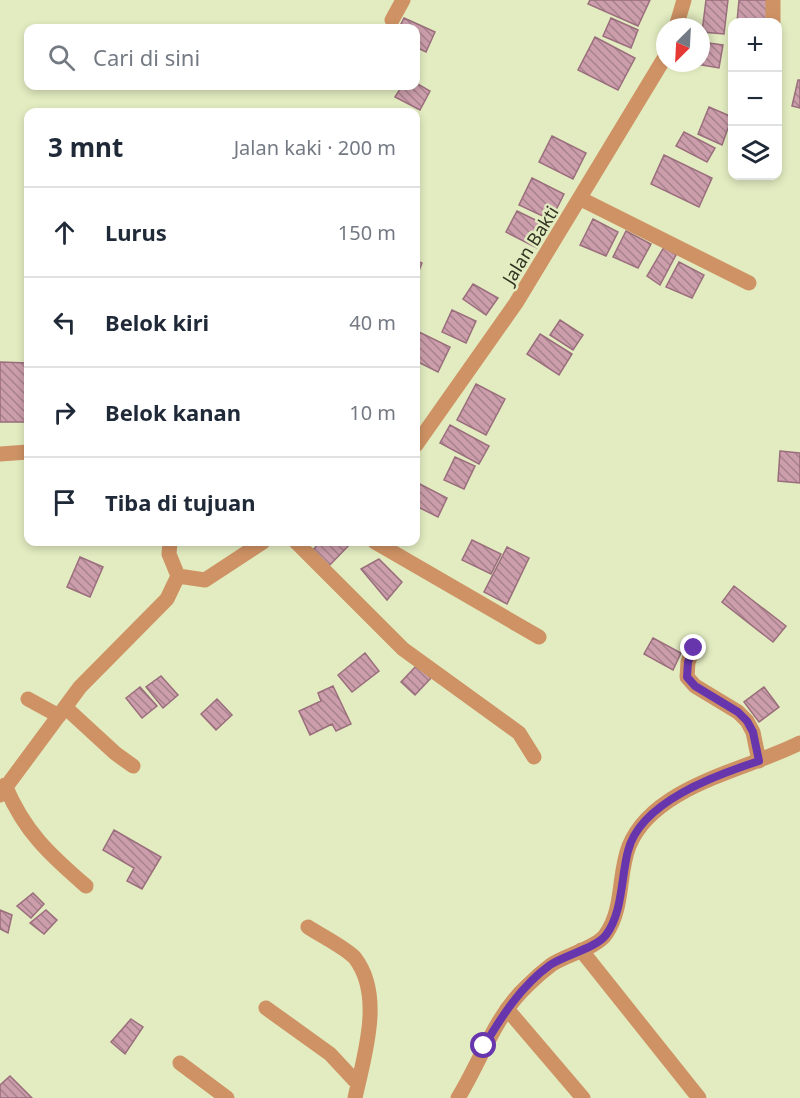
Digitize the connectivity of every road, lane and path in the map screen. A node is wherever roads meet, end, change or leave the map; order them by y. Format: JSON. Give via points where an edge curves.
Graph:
{"nodes":[{"id":1,"x":403,"y":0,"type":"edge"},
{"id":2,"x":684,"y":0,"type":"edge"},
{"id":3,"x":773,"y":0,"type":"edge"},
{"id":4,"x":679,"y":18,"type":"edge"},
{"id":5,"x":773,"y":18,"type":"edge"},
{"id":6,"x":392,"y":20,"type":"dead end"},
{"id":7,"x":656,"y":72,"type":"edge"},
{"id":8,"x":581,"y":199,"type":"junction"},
{"id":9,"x":749,"y":283,"type":"dead end"},
{"id":10,"x":420,"y":439,"type":"edge"},
{"id":11,"x":24,"y":452,"type":"edge"},
{"id":12,"x":0,"y":454,"type":"edge"},
{"id":13,"x":170,"y":546,"type":"edge"},
{"id":14,"x":257,"y":546,"type":"edge"},
{"id":15,"x":300,"y":546,"type":"edge"},
{"id":16,"x":382,"y":546,"type":"edge"},
{"id":17,"x":178,"y":576,"type":"junction"},
{"id":18,"x":539,"y":637,"type":"dead end"},
{"id":19,"x":694,"y":648,"type":"dead end"},
{"id":20,"x":28,"y":699,"type":"dead end"},
{"id":21,"x":62,"y":711,"type":"junction"},
{"id":22,"x":800,"y":743,"type":"edge"},
{"id":23,"x":534,"y":757,"type":"dead end"},
{"id":24,"x":759,"y":761,"type":"junction"},
{"id":25,"x":133,"y":766,"type":"dead end"},
{"id":26,"x":3,"y":790,"type":"edge"},
{"id":27,"x":86,"y":886,"type":"dead end"},
{"id":28,"x":308,"y":927,"type":"dead end"},
{"id":29,"x":581,"y":950,"type":"junction"},
{"id":30,"x":266,"y":1008,"type":"dead end"},
{"id":31,"x":507,"y":1009,"type":"junction"},
{"id":32,"x":180,"y":1063,"type":"dead end"},
{"id":33,"x":357,"y":1091,"type":"edge"},
{"id":34,"x":227,"y":1098,"type":"edge"},
{"id":35,"x":458,"y":1098,"type":"edge"},
{"id":36,"x":583,"y":1098,"type":"edge"},
{"id":37,"x":699,"y":1098,"type":"edge"}],
"edges":[{"from":1,"to":6,"type":"street"},
{"from":2,"to":4,"type":"street"},
{"from":3,"to":5,"type":"street"},
{"from":7,"to":8,"type":"street","name":"Jalan Bakti"},
{"from":8,"to":9,"type":"street"},
{"from":8,"to":10,"type":"street","name":"Jalan Bakti","via":[[516,303]]},
{"from":11,"to":12,"type":"street"},
{"from":13,"to":17,"type":"street"},
{"from":14,"to":17,"type":"street","via":[[204,580]]},
{"from":15,"to":23,"type":"street","via":[[403,649],[519,733]]},
{"from":16,"to":18,"type":"street"},
{"from":17,"to":21,"type":"street","via":[[166,599],[80,687]]},
{"from":19,"to":24,"type":"street","via":[[687,677],[747,721]]},
{"from":20,"to":21,"type":"street"},
{"from":21,"to":25,"type":"street"},
{"from":21,"to":26,"type":"street"},
{"from":22,"to":24,"type":"street"},
{"from":24,"to":29,"type":"street","via":[[715,775],[653,812],[628,849],[616,914],[606,936]]},
{"from":26,"to":27,"type":"street","via":[[42,848]]},
{"from":28,"to":33,"type":"street","via":[[354,958],[370,991],[367,1046]]},
{"from":29,"to":31,"type":"street","via":[[551,964]]},
{"from":29,"to":37,"type":"street"},
{"from":30,"to":33,"type":"street","via":[[330,1054]]},
{"from":31,"to":35,"type":"street"},
{"from":31,"to":36,"type":"street"},
{"from":32,"to":34,"type":"street"}]}
